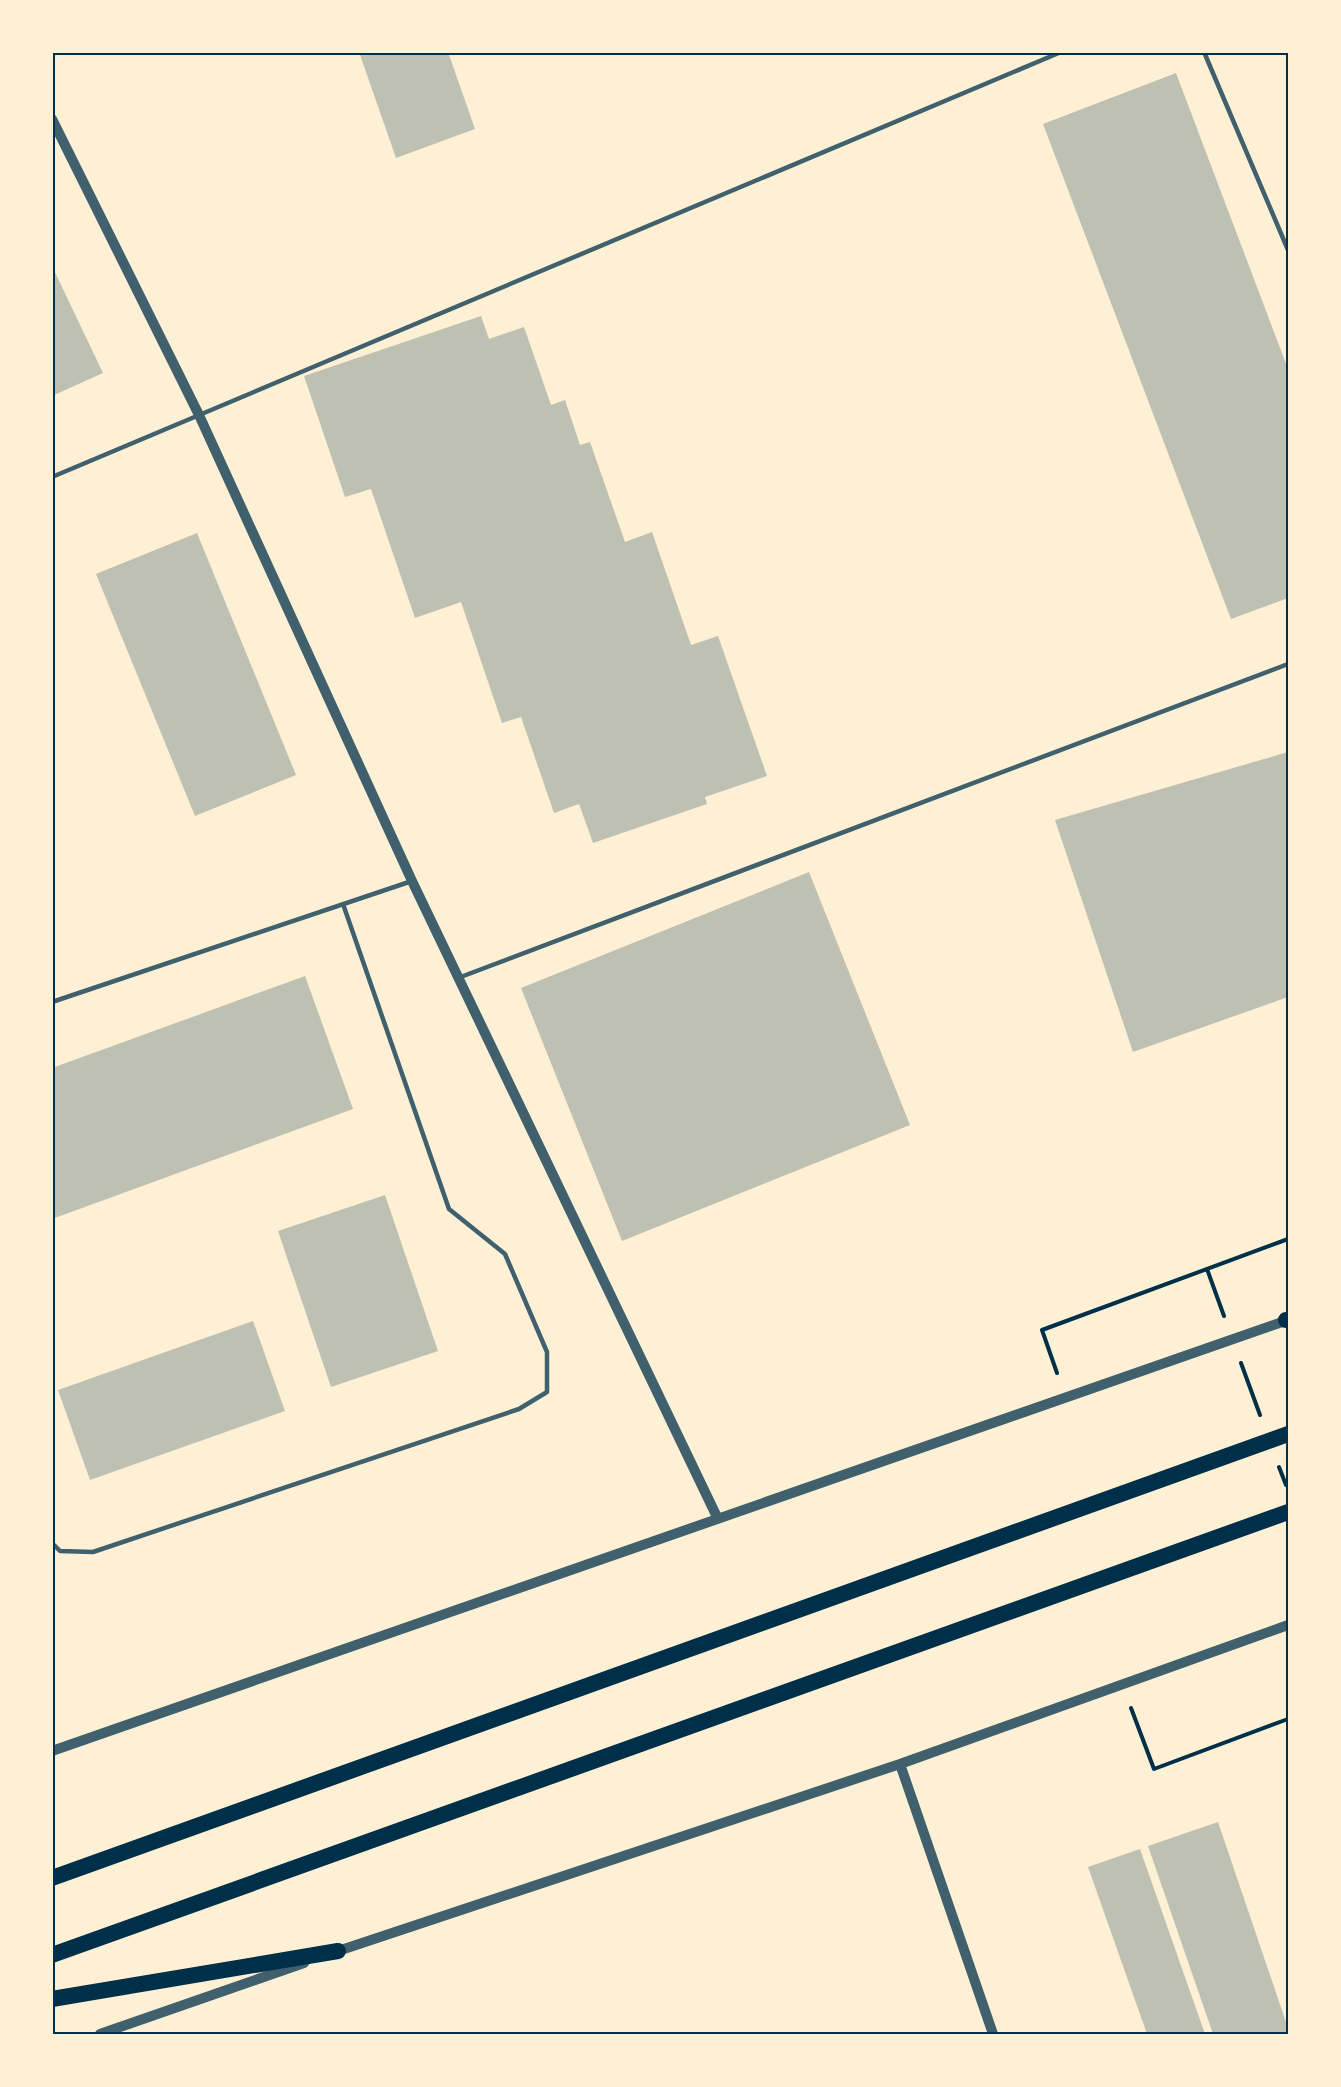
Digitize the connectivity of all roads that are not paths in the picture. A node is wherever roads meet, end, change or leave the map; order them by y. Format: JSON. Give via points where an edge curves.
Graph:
{"nodes":[{"id":1,"x":1061,"y":52,"type":"edge"},
{"id":2,"x":1204,"y":52,"type":"edge"},
{"id":3,"x":52,"y":119,"type":"edge"},
{"id":4,"x":1288,"y":250,"type":"edge"},
{"id":5,"x":199,"y":415,"type":"junction"},
{"id":6,"x":52,"y":477,"type":"edge"},
{"id":7,"x":1288,"y":664,"type":"edge"},
{"id":8,"x":412,"y":881,"type":"junction"},
{"id":9,"x":343,"y":904,"type":"junction"},
{"id":10,"x":458,"y":978,"type":"junction"},
{"id":11,"x":52,"y":1002,"type":"edge"},
{"id":12,"x":1288,"y":1320,"type":"edge"},
{"id":13,"x":1288,"y":1434,"type":"edge"},
{"id":14,"x":1288,"y":1512,"type":"edge"},
{"id":15,"x":717,"y":1517,"type":"junction"},
{"id":16,"x":52,"y":1543,"type":"edge"},
{"id":17,"x":1288,"y":1625,"type":"edge"},
{"id":18,"x":52,"y":1750,"type":"edge"},
{"id":19,"x":900,"y":1764,"type":"junction"},
{"id":20,"x":52,"y":1878,"type":"edge"},
{"id":21,"x":339,"y":1951,"type":"junction"},
{"id":22,"x":52,"y":1955,"type":"edge"},
{"id":23,"x":52,"y":1999,"type":"edge"},
{"id":24,"x":100,"y":2034,"type":"edge"},
{"id":25,"x":993,"y":2034,"type":"edge"}],
"edges":[{"from":1,"to":5,"type":"lane"},
{"from":2,"to":4,"type":"lane"},
{"from":3,"to":5,"type":"street"},
{"from":5,"to":6,"type":"lane"},
{"from":5,"to":8,"type":"street"},
{"from":7,"to":10,"type":"lane"},
{"from":8,"to":9,"type":"lane"},
{"from":8,"to":10,"type":"street"},
{"from":9,"to":11,"type":"lane"},
{"from":9,"to":16,"type":"lane","via":[[449,1209],[505,1254],[547,1352],[547,1392],[519,1409],[93,1552],[60,1551]]},
{"from":10,"to":15,"type":"street"},
{"from":12,"to":15,"type":"street"},
{"from":13,"to":20,"type":"highway"},
{"from":14,"to":22,"type":"highway"},
{"from":15,"to":18,"type":"street"},
{"from":17,"to":19,"type":"street"},
{"from":19,"to":21,"type":"street"},
{"from":19,"to":25,"type":"street"},
{"from":21,"to":23,"type":"highway"},
{"from":21,"to":24,"type":"street"}]}
